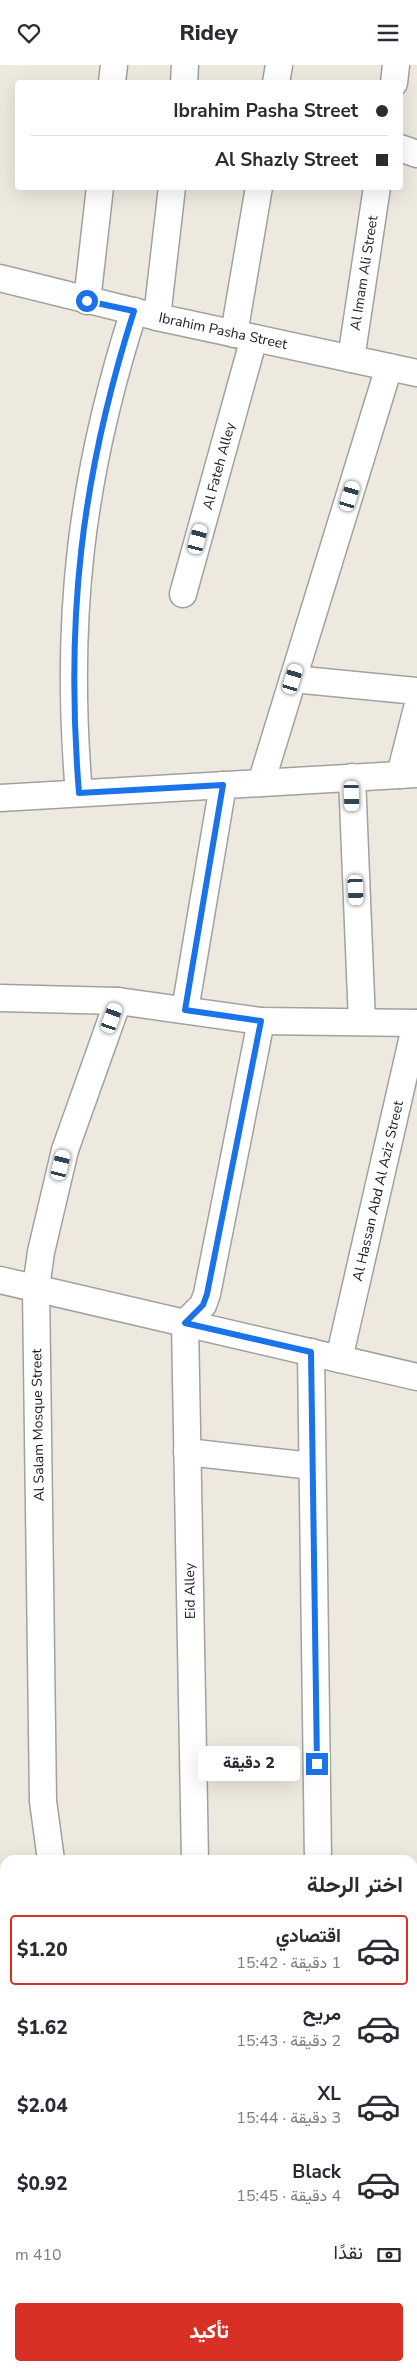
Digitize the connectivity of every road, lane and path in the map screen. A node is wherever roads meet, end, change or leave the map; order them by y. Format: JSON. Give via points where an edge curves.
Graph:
{"nodes":[{"id":1,"x":114,"y":65,"type":"edge"},
{"id":2,"x":186,"y":65,"type":"edge"},
{"id":3,"x":279,"y":65,"type":"edge"},
{"id":4,"x":396,"y":65,"type":"edge"},
{"id":5,"x":112,"y":80,"type":"edge"},
{"id":6,"x":184,"y":80,"type":"edge"},
{"id":7,"x":276,"y":80,"type":"edge"},
{"id":8,"x":394,"y":80,"type":"edge"},
{"id":9,"x":403,"y":149,"type":"edge"},
{"id":10,"x":417,"y":154,"type":"edge"},
{"id":11,"x":100,"y":190,"type":"edge"},
{"id":12,"x":171,"y":190,"type":"edge"},
{"id":13,"x":259,"y":190,"type":"edge"},
{"id":14,"x":377,"y":190,"type":"edge"},
{"id":15,"x":0,"y":278,"type":"edge"},
{"id":16,"x":87,"y":301,"type":"junction"},
{"id":17,"x":146,"y":314,"type":"junction"},
{"id":18,"x":244,"y":336,"type":"junction"},
{"id":19,"x":351,"y":359,"type":"junction"},
{"id":20,"x":389,"y":367,"type":"junction"},
{"id":21,"x":417,"y":373,"type":"edge"},
{"id":22,"x":183,"y":594,"type":"dead end"},
{"id":23,"x":293,"y":679,"type":"junction"},
{"id":24,"x":417,"y":691,"type":"edge"},
{"id":25,"x":417,"y":709,"type":"edge"},
{"id":26,"x":408,"y":775,"type":"edge"},
{"id":27,"x":352,"y":777,"type":"junction"},
{"id":28,"x":261,"y":783,"type":"junction"},
{"id":29,"x":223,"y":785,"type":"junction"},
{"id":30,"x":79,"y":793,"type":"junction"},
{"id":31,"x":0,"y":798,"type":"edge"},
{"id":32,"x":0,"y":998,"type":"edge"},
{"id":33,"x":118,"y":1001,"type":"junction"},
{"id":34,"x":185,"y":1010,"type":"junction"},
{"id":35,"x":261,"y":1021,"type":"junction"},
{"id":36,"x":362,"y":1022,"type":"junction"},
{"id":37,"x":417,"y":1023,"type":"edge"},
{"id":38,"x":0,"y":1280,"type":"edge"},
{"id":39,"x":36,"y":1288,"type":"junction"},
{"id":40,"x":185,"y":1323,"type":"junction"},
{"id":41,"x":311,"y":1352,"type":"junction"},
{"id":42,"x":339,"y":1359,"type":"junction"},
{"id":43,"x":417,"y":1377,"type":"edge"},
{"id":44,"x":187,"y":1453,"type":"junction"},
{"id":45,"x":312,"y":1466,"type":"junction"},
{"id":46,"x":50,"y":1855,"type":"edge"},
{"id":47,"x":195,"y":1855,"type":"edge"},
{"id":48,"x":318,"y":1855,"type":"edge"}],
"edges":[{"from":1,"to":5,"type":"street"},
{"from":2,"to":6,"type":"street"},
{"from":3,"to":7,"type":"street"},
{"from":4,"to":8,"type":"street"},
{"from":9,"to":10,"type":"street"},
{"from":11,"to":16,"type":"street"},
{"from":12,"to":17,"type":"street"},
{"from":13,"to":18,"type":"street","name":"Al Fateh Alley"},
{"from":14,"to":19,"type":"street","name":"Al Imam Ali Street"},
{"from":15,"to":16,"type":"street","name":"Ibrahim Pasha Street"},
{"from":16,"to":17,"type":"street","name":"Ibrahim Pasha Street"},
{"from":17,"to":18,"type":"street","name":"Ibrahim Pasha Street"},
{"from":17,"to":30,"type":"street","via":[[103,416],[83,523],[73,667]]},
{"from":18,"to":19,"type":"street","name":"Ibrahim Pasha Street"},
{"from":18,"to":22,"type":"street","name":"Al Fateh Alley"},
{"from":19,"to":20,"type":"street","name":"Ibrahim Pasha Street"},
{"from":20,"to":21,"type":"street","name":"Ibrahim Pasha Street"},
{"from":20,"to":23,"type":"street"},
{"from":23,"to":24,"type":"street"},
{"from":23,"to":28,"type":"street"},
{"from":25,"to":26,"type":"street"},
{"from":26,"to":27,"type":"street"},
{"from":27,"to":28,"type":"street"},
{"from":27,"to":36,"type":"street"},
{"from":28,"to":29,"type":"street"},
{"from":29,"to":30,"type":"street"},
{"from":29,"to":34,"type":"street"},
{"from":30,"to":31,"type":"street"},
{"from":32,"to":33,"type":"street"},
{"from":33,"to":34,"type":"street"},
{"from":33,"to":39,"type":"street","name":"Al Salam Mosque Street","via":[[65,1150],[41,1252]]},
{"from":34,"to":35,"type":"street"},
{"from":35,"to":36,"type":"street"},
{"from":35,"to":40,"type":"street","via":[[207,1294],[203,1305]]},
{"from":36,"to":37,"type":"street"},
{"from":37,"to":42,"type":"street","name":"Al Hassan Abd Al Aziz Street"},
{"from":38,"to":39,"type":"street"},
{"from":39,"to":40,"type":"street"},
{"from":39,"to":46,"type":"street","name":"Al Salam Mosque Street","via":[[43,1801]]},
{"from":40,"to":41,"type":"street"},
{"from":40,"to":44,"type":"street","name":"Eid Alley"},
{"from":41,"to":42,"type":"street"},
{"from":41,"to":45,"type":"street"},
{"from":42,"to":43,"type":"street"},
{"from":44,"to":45,"type":"street"},
{"from":44,"to":47,"type":"street","name":"Eid Alley"},
{"from":45,"to":48,"type":"street"}]}
